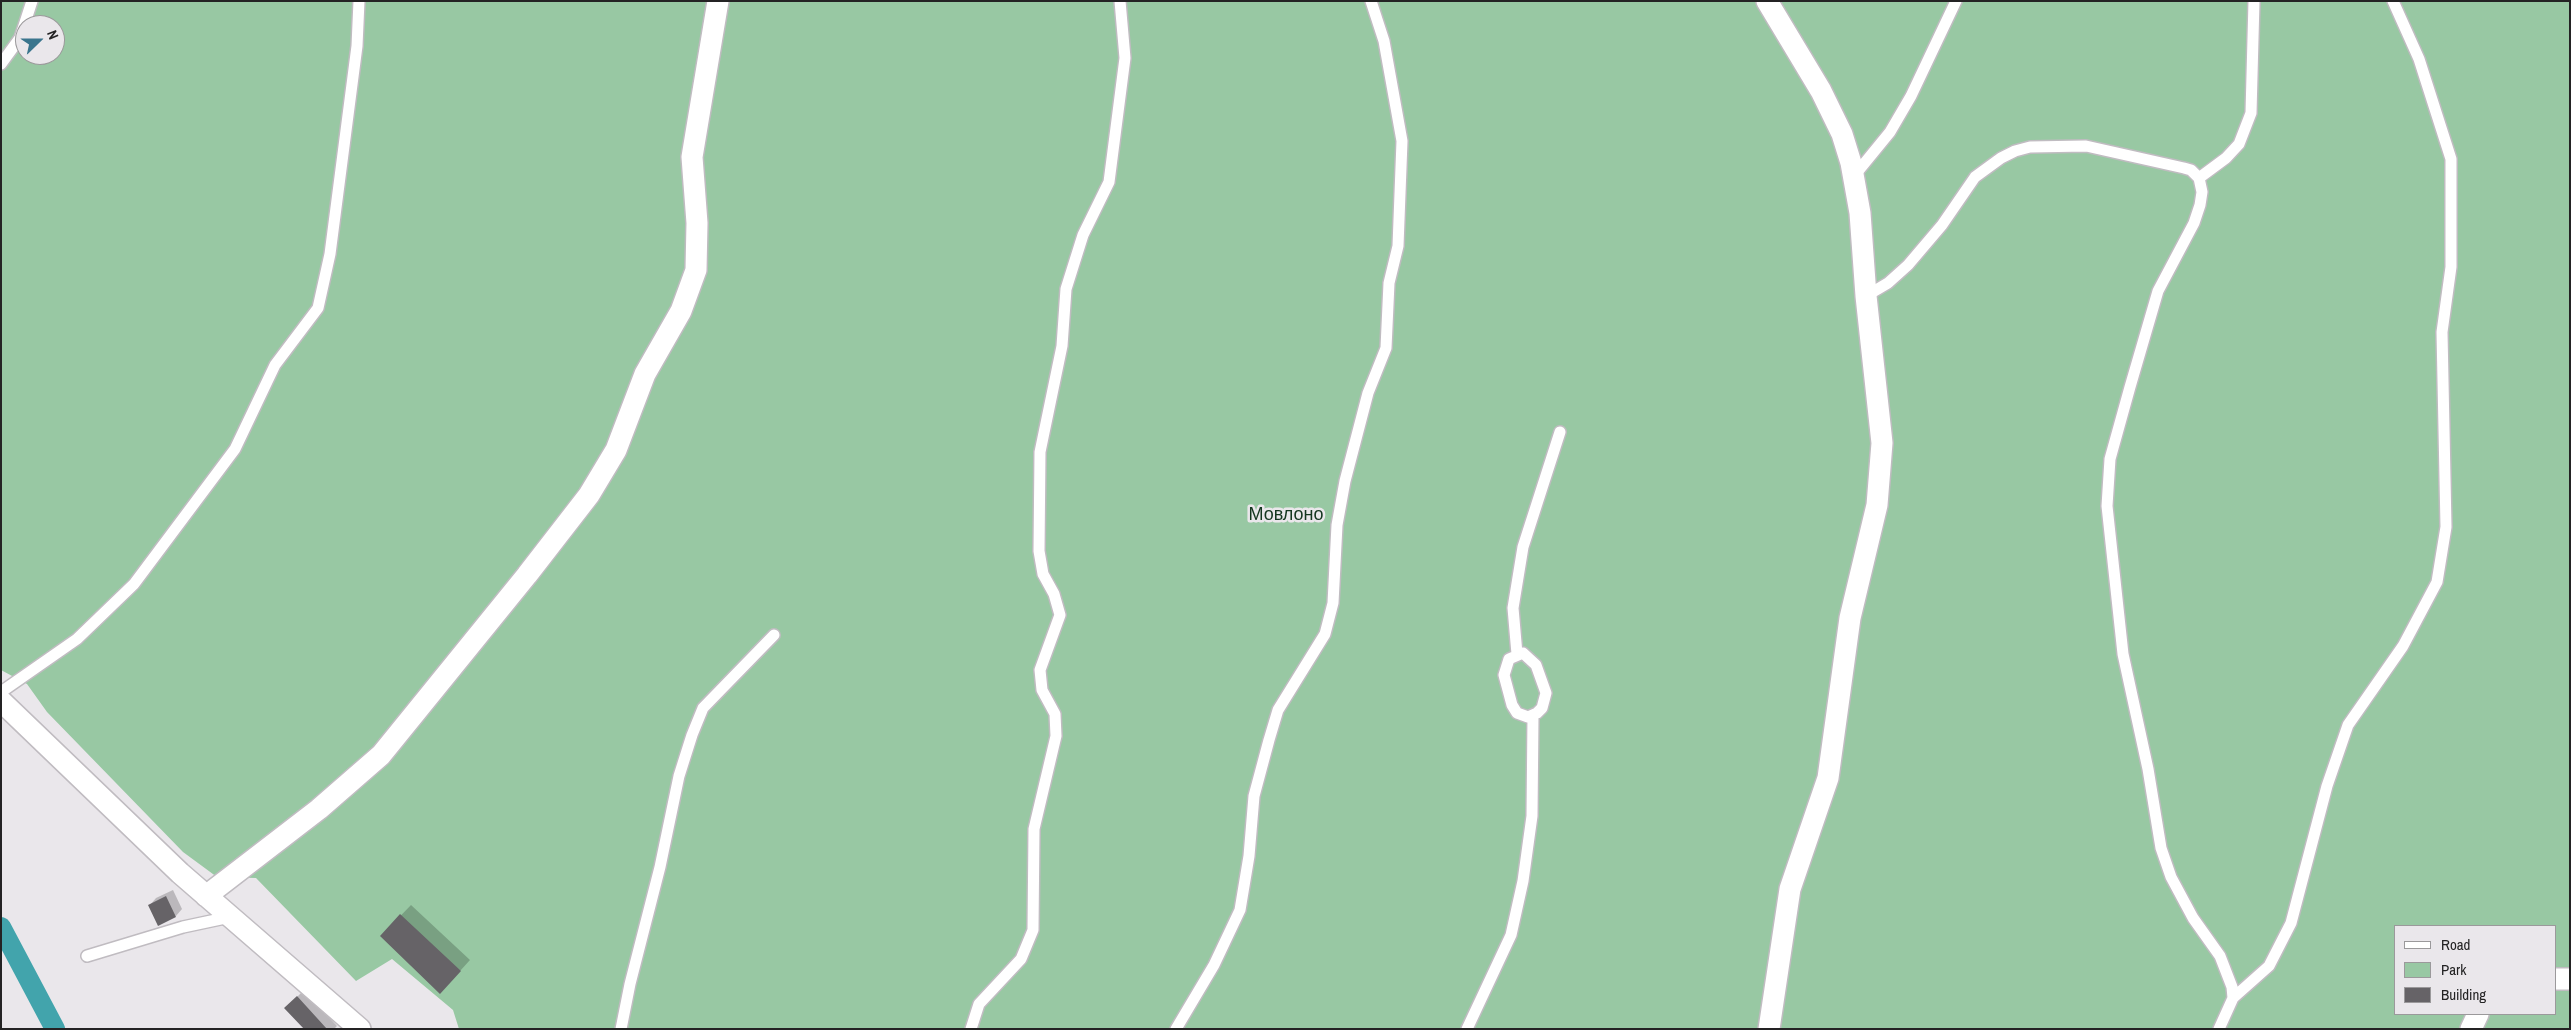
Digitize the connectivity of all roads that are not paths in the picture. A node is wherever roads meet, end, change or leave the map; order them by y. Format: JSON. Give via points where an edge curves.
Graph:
{"nodes":[{"id":1,"x":32,"y":1,"type":"edge"},
{"id":2,"x":359,"y":1,"type":"edge"},
{"id":3,"x":718,"y":1,"type":"edge"},
{"id":4,"x":1120,"y":1,"type":"edge"},
{"id":5,"x":1371,"y":1,"type":"edge"},
{"id":6,"x":1767,"y":1,"type":"edge"},
{"id":7,"x":1946,"y":1,"type":"edge"},
{"id":8,"x":2254,"y":1,"type":"edge"},
{"id":9,"x":2393,"y":1,"type":"edge"},
{"id":10,"x":1954,"y":7,"type":"edge"},
{"id":11,"x":1,"y":64,"type":"edge"},
{"id":12,"x":1854,"y":176,"type":"junction"},
{"id":13,"x":2199,"y":178,"type":"junction"},
{"id":14,"x":1866,"y":296,"type":"junction"},
{"id":15,"x":1560,"y":432,"type":"dead end"},
{"id":16,"x":774,"y":635,"type":"dead end"},
{"id":17,"x":1517,"y":654,"type":"junction"},
{"id":18,"x":1,"y":692,"type":"edge"},
{"id":19,"x":1,"y":701,"type":"edge"},
{"id":20,"x":1533,"y":716,"type":"junction"},
{"id":21,"x":206,"y":896,"type":"junction"},
{"id":22,"x":230,"y":917,"type":"junction"},
{"id":23,"x":87,"y":956,"type":"dead end"},
{"id":24,"x":2556,"y":979,"type":"edge"},
{"id":25,"x":2570,"y":980,"type":"edge"},
{"id":26,"x":2233,"y":998,"type":"junction"},
{"id":27,"x":2478,"y":1015,"type":"edge"},
{"id":28,"x":355,"y":1027,"type":"edge"},
{"id":29,"x":621,"y":1029,"type":"edge"},
{"id":30,"x":971,"y":1029,"type":"edge"},
{"id":31,"x":1176,"y":1029,"type":"edge"},
{"id":32,"x":1467,"y":1029,"type":"edge"},
{"id":33,"x":1769,"y":1029,"type":"edge"},
{"id":34,"x":2219,"y":1029,"type":"edge"},
{"id":35,"x":2471,"y":1029,"type":"edge"}],
"edges":[{"from":1,"to":11,"type":"lane","via":[[20,38]]},
{"from":2,"to":18,"type":"lane","via":[[357,46],[330,254],[318,308],[275,365],[234,449],[134,584],[77,639]]},
{"from":3,"to":21,"type":"street","via":[[692,157],[697,223],[696,270],[682,311],[645,374],[616,450],[589,495],[527,576],[381,755],[319,810]]},
{"from":4,"to":30,"type":"lane","via":[[1126,58],[1109,182],[1083,235],[1066,289],[1062,346],[1040,452],[1038,551],[1042,574],[1054,594],[1060,615],[1040,670],[1042,690],[1055,714],[1056,736],[1034,829],[1033,930],[1021,959],[979,1004]]},
{"from":5,"to":31,"type":"lane","via":[[1384,41],[1402,141],[1398,246],[1389,283],[1386,348],[1368,393],[1345,481],[1337,525],[1333,603],[1325,634],[1276,717],[1254,796],[1240,910],[1214,965]]},
{"from":6,"to":12,"type":"street","via":[[1821,91],[1842,134]]},
{"from":7,"to":10,"type":"lane"},
{"from":8,"to":13,"type":"lane","via":[[2251,113],[2239,144]]},
{"from":9,"to":26,"type":"lane","via":[[2419,60],[2450,159],[2451,267],[2442,332],[2444,536],[2437,582],[2404,646],[2348,725],[2327,786],[2291,923],[2269,966]]},
{"from":10,"to":12,"type":"lane","via":[[1890,132]]},
{"from":12,"to":14,"type":"street"},
{"from":13,"to":14,"type":"lane","via":[[2192,170],[2086,146],[2030,147],[2015,151],[1975,177],[1942,225],[1908,265],[1888,283]]},
{"from":13,"to":26,"type":"lane","via":[[2200,205],[2194,223],[2158,291],[2130,387],[2110,459],[2107,506],[2123,654],[2161,848],[2171,877],[2189,910],[2220,956]]},
{"from":14,"to":33,"type":"street","via":[[1882,443],[1877,505],[1850,618],[1828,778],[1790,889]]},
{"from":15,"to":17,"type":"lane","via":[[1522,547],[1513,608]]},
{"from":16,"to":29,"type":"lane","via":[[703,708],[692,735],[678,776]]},
{"from":17,"to":20,"type":"lane","via":[[1528,655],[1536,665],[1545,688],[1542,708]]},
{"from":17,"to":20,"type":"lane","via":[[1509,659],[1506,666],[1504,675],[1508,693],[1517,713]]},
{"from":19,"to":21,"type":"street"},
{"from":20,"to":32,"type":"lane","via":[[1532,816],[1523,881],[1511,936]]},
{"from":21,"to":22,"type":"street"},
{"from":22,"to":23,"type":"lane","via":[[183,926]]},
{"from":22,"to":28,"type":"street"},
{"from":24,"to":25,"type":"street"},
{"from":26,"to":34,"type":"lane"},
{"from":27,"to":35,"type":"street"}]}
